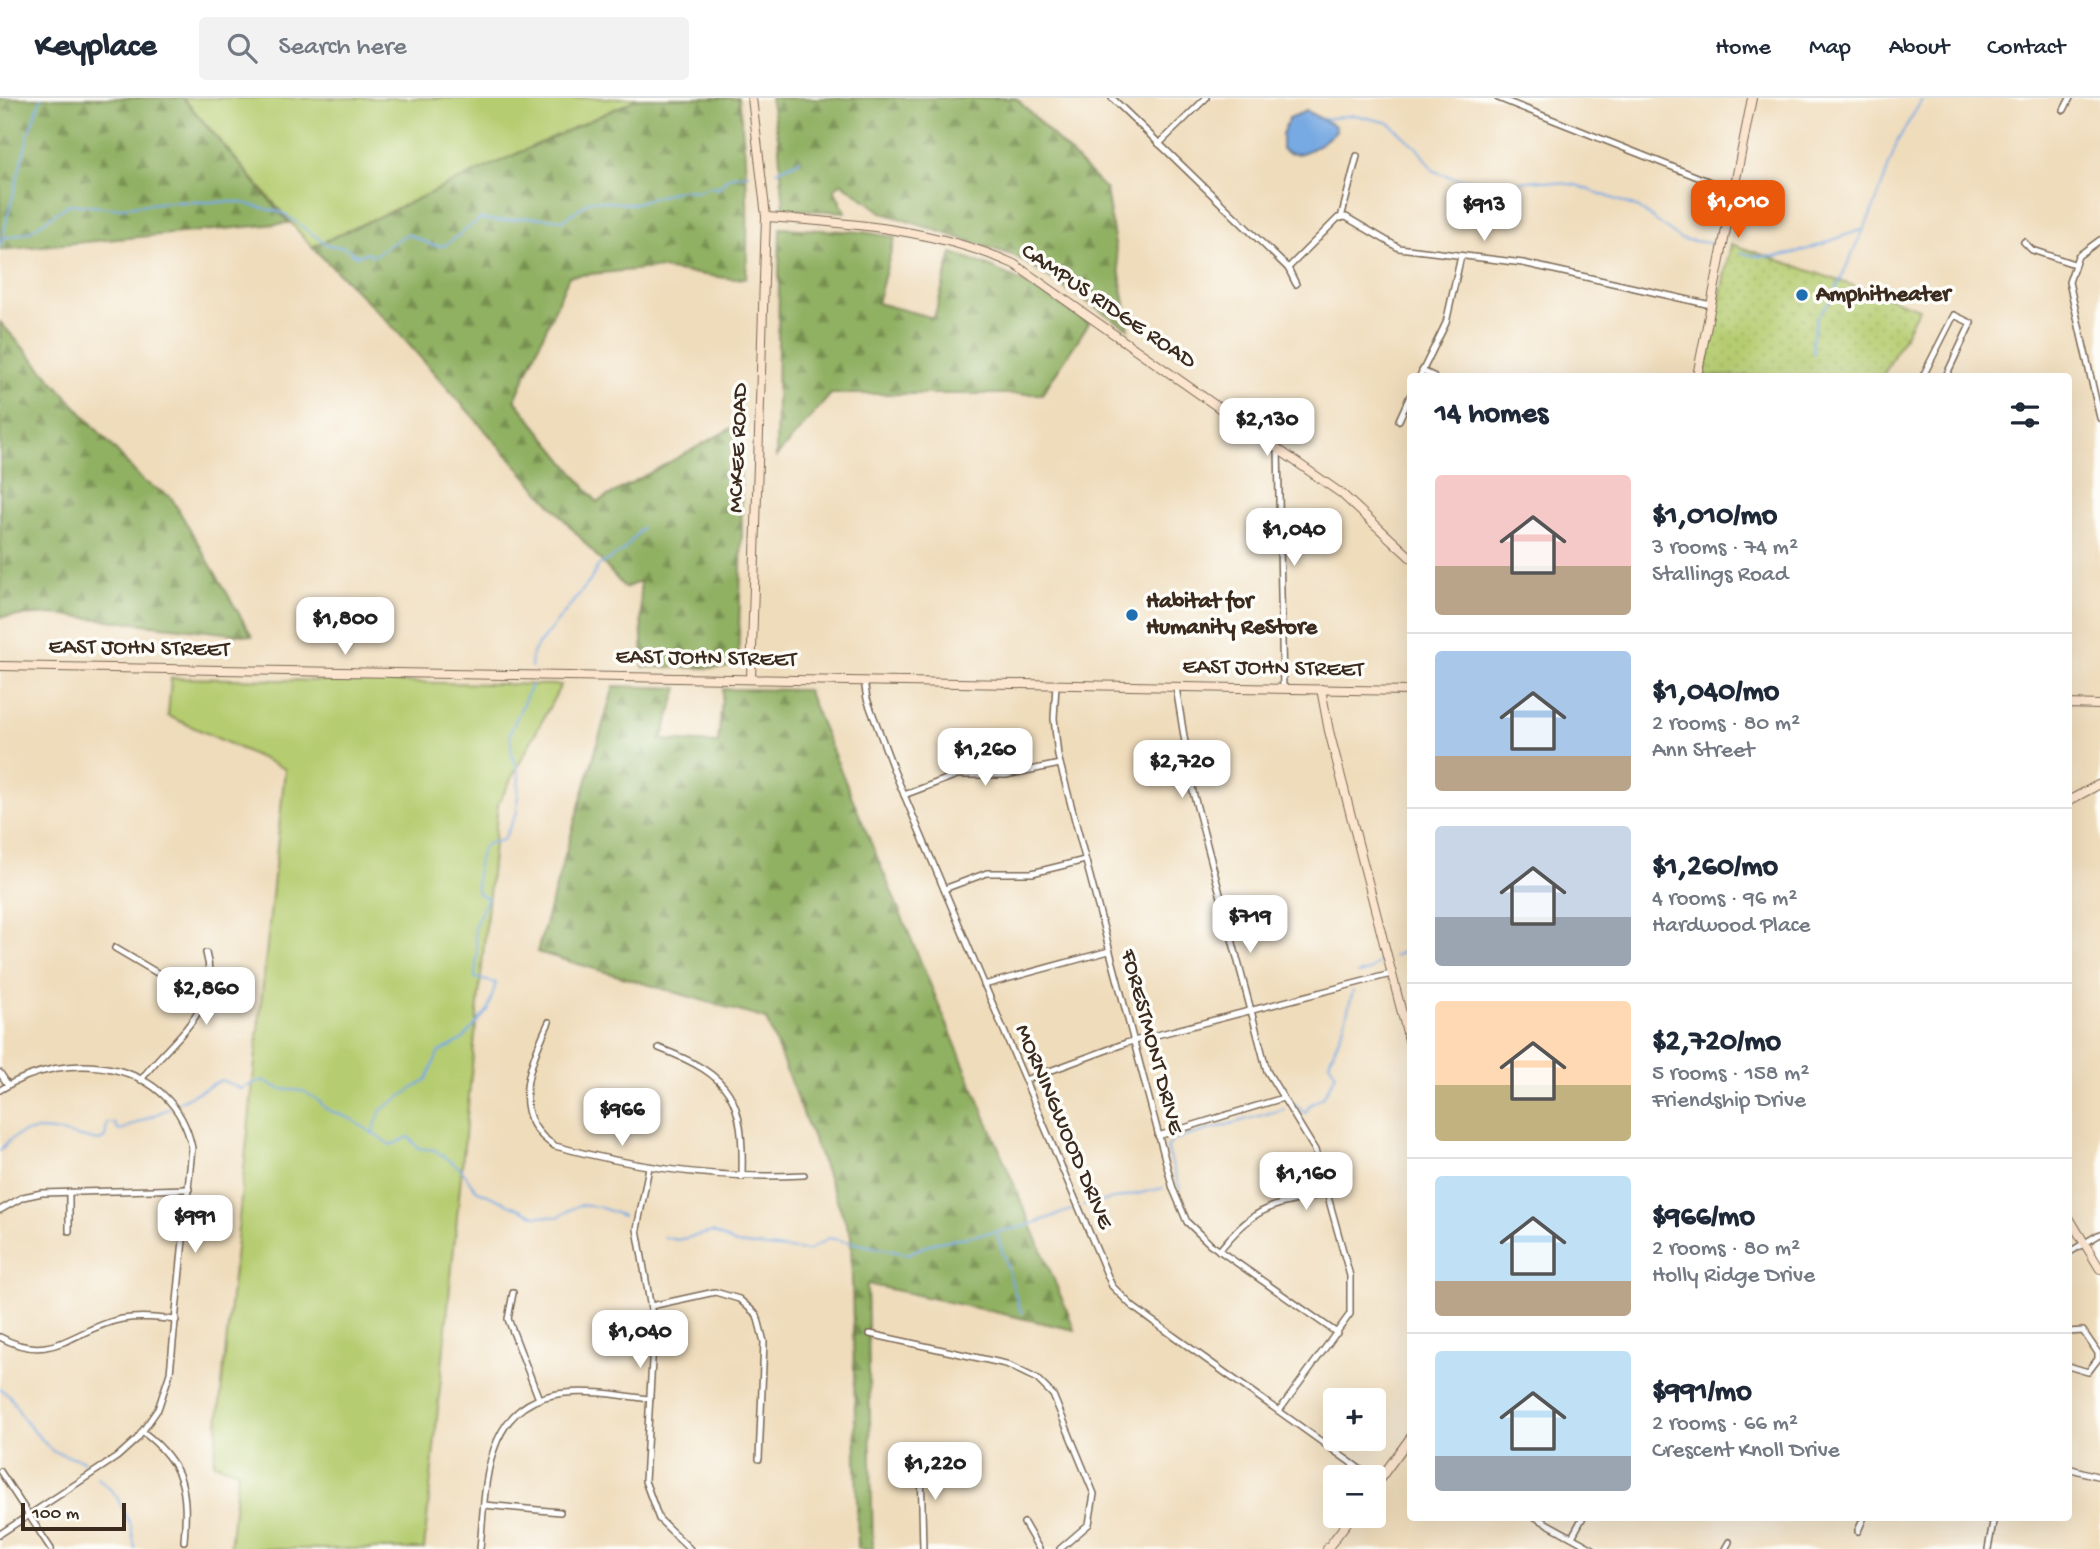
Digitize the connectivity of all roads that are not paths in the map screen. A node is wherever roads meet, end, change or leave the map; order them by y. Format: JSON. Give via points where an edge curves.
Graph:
{"nodes":[{"id":1,"x":751,"y":98,"type":"edge"},
{"id":2,"x":1112,"y":98,"type":"edge"},
{"id":3,"x":1206,"y":98,"type":"edge"},
{"id":4,"x":1498,"y":98,"type":"edge"},
{"id":5,"x":1752,"y":98,"type":"edge"},
{"id":6,"x":2070,"y":98,"type":"edge"},
{"id":7,"x":2064,"y":110,"type":"dead end"},
{"id":8,"x":1159,"y":144,"type":"junction"},
{"id":9,"x":1357,"y":156,"type":"dead end"},
{"id":10,"x":1733,"y":191,"type":"junction"},
{"id":11,"x":766,"y":218,"type":"junction"},
{"id":12,"x":1341,"y":218,"type":"junction"},
{"id":13,"x":2100,"y":240,"type":"edge"},
{"id":14,"x":2024,"y":242,"type":"dead end"},
{"id":15,"x":1461,"y":256,"type":"junction"},
{"id":16,"x":2074,"y":264,"type":"junction"},
{"id":17,"x":1288,"y":268,"type":"junction"},
{"id":18,"x":1296,"y":284,"type":"dead end"},
{"id":19,"x":1711,"y":305,"type":"junction"},
{"id":20,"x":1421,"y":373,"type":"edge"},
{"id":21,"x":1698,"y":373,"type":"edge"},
{"id":22,"x":1925,"y":373,"type":"edge"},
{"id":23,"x":1947,"y":373,"type":"edge"},
{"id":24,"x":1407,"y":403,"type":"edge"},
{"id":25,"x":2100,"y":418,"type":"edge"},
{"id":26,"x":1399,"y":420,"type":"dead end"},
{"id":27,"x":1278,"y":448,"type":"junction"},
{"id":28,"x":1407,"y":554,"type":"edge"},
{"id":29,"x":0,"y":666,"type":"edge"},
{"id":30,"x":751,"y":679,"type":"junction"},
{"id":31,"x":864,"y":681,"type":"junction"},
{"id":32,"x":1056,"y":685,"type":"junction"},
{"id":33,"x":1176,"y":687,"type":"junction"},
{"id":34,"x":1283,"y":689,"type":"junction"},
{"id":35,"x":1321,"y":690,"type":"junction"},
{"id":36,"x":1407,"y":691,"type":"edge"},
{"id":37,"x":2072,"y":703,"type":"edge"},
{"id":38,"x":2100,"y":705,"type":"edge"},
{"id":39,"x":1060,"y":764,"type":"junction"},
{"id":40,"x":2100,"y":784,"type":"edge"},
{"id":41,"x":904,"y":795,"type":"junction"},
{"id":42,"x":2072,"y":799,"type":"edge"},
{"id":43,"x":1085,"y":860,"type":"junction"},
{"id":44,"x":944,"y":889,"type":"junction"},
{"id":45,"x":115,"y":948,"type":"dead end"},
{"id":46,"x":1109,"y":951,"type":"junction"},
{"id":47,"x":206,"y":953,"type":"dead end"},
{"id":48,"x":1391,"y":974,"type":"junction"},
{"id":49,"x":984,"y":985,"type":"junction"},
{"id":50,"x":203,"y":1000,"type":"junction"},
{"id":51,"x":1250,"y":1008,"type":"junction"},
{"id":52,"x":549,"y":1022,"type":"dead end"},
{"id":53,"x":1407,"y":1033,"type":"edge"},
{"id":54,"x":1133,"y":1041,"type":"junction"},
{"id":55,"x":659,"y":1048,"type":"dead end"},
{"id":56,"x":0,"y":1073,"type":"edge"},
{"id":57,"x":141,"y":1080,"type":"junction"},
{"id":58,"x":1025,"y":1080,"type":"junction"},
{"id":59,"x":8,"y":1085,"type":"junction"},
{"id":60,"x":0,"y":1090,"type":"edge"},
{"id":61,"x":1283,"y":1098,"type":"junction"},
{"id":62,"x":1158,"y":1136,"type":"junction"},
{"id":63,"x":649,"y":1167,"type":"junction"},
{"id":64,"x":804,"y":1175,"type":"dead end"},
{"id":65,"x":742,"y":1177,"type":"junction"},
{"id":66,"x":189,"y":1189,"type":"junction"},
{"id":67,"x":69,"y":1192,"type":"junction"},
{"id":68,"x":1328,"y":1194,"type":"junction"},
{"id":69,"x":0,"y":1210,"type":"edge"},
{"id":70,"x":2072,"y":1223,"type":"edge"},
{"id":71,"x":69,"y":1231,"type":"dead end"},
{"id":72,"x":2100,"y":1234,"type":"edge"},
{"id":73,"x":2084,"y":1243,"type":"junction"},
{"id":74,"x":1219,"y":1251,"type":"junction"},
{"id":75,"x":2072,"y":1251,"type":"edge"},
{"id":76,"x":2100,"y":1269,"type":"edge"},
{"id":77,"x":513,"y":1293,"type":"dead end"},
{"id":78,"x":651,"y":1306,"type":"junction"},
{"id":79,"x":176,"y":1320,"type":"junction"},
{"id":80,"x":2072,"y":1332,"type":"edge"},
{"id":81,"x":1337,"y":1333,"type":"junction"},
{"id":82,"x":870,"y":1334,"type":"dead end"},
{"id":83,"x":0,"y":1337,"type":"edge"},
{"id":84,"x":2072,"y":1368,"type":"edge"},
{"id":85,"x":539,"y":1399,"type":"junction"},
{"id":86,"x":650,"y":1399,"type":"junction"},
{"id":87,"x":1279,"y":1411,"type":"junction"},
{"id":88,"x":143,"y":1432,"type":"junction"},
{"id":89,"x":1407,"y":1449,"type":"edge"},
{"id":90,"x":927,"y":1452,"type":"dead end"},
{"id":91,"x":759,"y":1459,"type":"dead end"},
{"id":92,"x":1352,"y":1465,"type":"edge"},
{"id":93,"x":1386,"y":1469,"type":"edge"},
{"id":94,"x":2072,"y":1469,"type":"edge"},
{"id":95,"x":0,"y":1471,"type":"edge"},
{"id":96,"x":2100,"y":1477,"type":"edge"},
{"id":97,"x":484,"y":1505,"type":"junction"},
{"id":98,"x":560,"y":1512,"type":"dead end"},
{"id":99,"x":29,"y":1515,"type":"junction"},
{"id":100,"x":1542,"y":1521,"type":"edge"},
{"id":101,"x":1581,"y":1521,"type":"edge"},
{"id":102,"x":1862,"y":1521,"type":"edge"},
{"id":103,"x":1993,"y":1521,"type":"edge"},
{"id":104,"x":1024,"y":1523,"type":"dead end"},
{"id":105,"x":1343,"y":1528,"type":"edge"},
{"id":106,"x":1858,"y":1531,"type":"dead end"},
{"id":107,"x":0,"y":1534,"type":"edge"},
{"id":108,"x":1572,"y":1537,"type":"junction"},
{"id":109,"x":184,"y":1541,"type":"dead end"},
{"id":110,"x":1729,"y":1542,"type":"dead end"},
{"id":111,"x":1330,"y":1545,"type":"edge"},
{"id":112,"x":51,"y":1549,"type":"edge"},
{"id":113,"x":480,"y":1549,"type":"edge"},
{"id":114,"x":690,"y":1549,"type":"edge"},
{"id":115,"x":923,"y":1549,"type":"edge"},
{"id":116,"x":1039,"y":1549,"type":"edge"},
{"id":117,"x":1060,"y":1549,"type":"edge"},
{"id":118,"x":1593,"y":1549,"type":"edge"},
{"id":119,"x":1725,"y":1549,"type":"edge"},
{"id":120,"x":1988,"y":1549,"type":"edge"}],
"edges":[{"from":1,"to":11,"type":"street"},
{"from":2,"to":8,"type":"street"},
{"from":3,"to":8,"type":"street"},
{"from":4,"to":10,"type":"street"},
{"from":5,"to":10,"type":"street"},
{"from":6,"to":7,"type":"street"},
{"from":8,"to":17,"type":"street"},
{"from":9,"to":12,"type":"street"},
{"from":10,"to":19,"type":"street"},
{"from":11,"to":27,"type":"street","name":"CAMPUS RIDGE ROAD","via":[[893,229],[1014,264]]},
{"from":11,"to":30,"type":"street","name":"MCKEE ROAD"},
{"from":12,"to":15,"type":"street","via":[[1399,248]]},
{"from":12,"to":17,"type":"street"},
{"from":13,"to":16,"type":"street","via":[[2088,246]]},
{"from":14,"to":16,"type":"street","via":[[2032,250]]},
{"from":15,"to":19,"type":"street","via":[[1522,263]]},
{"from":15,"to":20,"type":"street","via":[[1446,323]]},
{"from":16,"to":25,"type":"street","via":[[2071,298]]},
{"from":17,"to":18,"type":"street"},
{"from":19,"to":21,"type":"street"},
{"from":22,"to":23,"type":"street","via":[[1954,315],[1971,323]]},
{"from":24,"to":26,"type":"street"},
{"from":27,"to":28,"type":"street","name":"CAMPUS RIDGE ROAD","via":[[1342,494]]},
{"from":27,"to":34,"type":"street"},
{"from":29,"to":30,"type":"street","name":"EAST JOHN STREET"},
{"from":30,"to":31,"type":"street","name":"EAST JOHN STREET"},
{"from":31,"to":32,"type":"street","name":"EAST JOHN STREET"},
{"from":31,"to":41,"type":"street","name":"MORNINGWOOD DRIVE","via":[[877,729]]},
{"from":32,"to":33,"type":"street","name":"EAST JOHN STREET"},
{"from":32,"to":39,"type":"street","name":"FORESTMONT DRIVE","via":[[1054,718]]},
{"from":33,"to":34,"type":"street","name":"EAST JOHN STREET"},
{"from":33,"to":51,"type":"street","via":[[1193,792]]},
{"from":34,"to":35,"type":"street","name":"EAST JOHN STREET"},
{"from":35,"to":36,"type":"street","name":"EAST JOHN STREET"},
{"from":35,"to":48,"type":"street"},
{"from":37,"to":38,"type":"street"},
{"from":39,"to":41,"type":"street","via":[[1006,775],[957,775]]},
{"from":39,"to":43,"type":"street","name":"FORESTMONT DRIVE"},
{"from":40,"to":42,"type":"street"},
{"from":41,"to":44,"type":"street","name":"MORNINGWOOD DRIVE"},
{"from":43,"to":44,"type":"street","via":[[1032,873],[987,873]]},
{"from":43,"to":46,"type":"street","name":"FORESTMONT DRIVE"},
{"from":44,"to":49,"type":"street","name":"MORNINGWOOD DRIVE"},
{"from":45,"to":50,"type":"street"},
{"from":46,"to":49,"type":"street"},
{"from":46,"to":54,"type":"street","name":"FORESTMONT DRIVE"},
{"from":47,"to":50,"type":"street","via":[[209,972]]},
{"from":48,"to":51,"type":"street"},
{"from":48,"to":53,"type":"street"},
{"from":49,"to":58,"type":"street","name":"MORNINGWOOD DRIVE"},
{"from":50,"to":57,"type":"street","via":[[184,1035]]},
{"from":51,"to":54,"type":"street"},
{"from":51,"to":61,"type":"street","via":[[1267,1072]]},
{"from":52,"to":63,"type":"street","via":[[529,1069],[526,1107],[536,1131],[555,1146]]},
{"from":54,"to":58,"type":"street"},
{"from":54,"to":62,"type":"street","name":"FORESTMONT DRIVE"},
{"from":55,"to":65,"type":"street","via":[[696,1062],[730,1094],[740,1115]]},
{"from":56,"to":59,"type":"street"},
{"from":57,"to":59,"type":"street","via":[[111,1069],[70,1065],[44,1069]]},
{"from":57,"to":66,"type":"street","via":[[171,1101],[186,1124],[192,1148]]},
{"from":58,"to":87,"type":"street","name":"MORNINGWOOD DRIVE","via":[[1117,1292]]},
{"from":59,"to":60,"type":"street"},
{"from":61,"to":62,"type":"street"},
{"from":61,"to":68,"type":"street","via":[[1315,1150]]},
{"from":62,"to":74,"type":"street","name":"FORESTMONT DRIVE","via":[[1183,1215]]},
{"from":63,"to":65,"type":"street"},
{"from":63,"to":78,"type":"street","via":[[638,1229]]},
{"from":64,"to":65,"type":"street"},
{"from":66,"to":67,"type":"street"},
{"from":66,"to":79,"type":"street"},
{"from":67,"to":69,"type":"street","via":[[32,1194]]},
{"from":67,"to":71,"type":"street"},
{"from":68,"to":74,"type":"street","via":[[1258,1212],[1242,1223]]},
{"from":68,"to":81,"type":"street","via":[[1352,1293],[1350,1314]]},
{"from":70,"to":73,"type":"street"},
{"from":72,"to":73,"type":"street"},
{"from":73,"to":75,"type":"street"},
{"from":73,"to":76,"type":"street"},
{"from":74,"to":81,"type":"street","name":"FORESTMONT DRIVE"},
{"from":77,"to":85,"type":"street","via":[[508,1319]]},
{"from":78,"to":86,"type":"street"},
{"from":78,"to":91,"type":"street","via":[[715,1292],[739,1299],[757,1315],[764,1342]]},
{"from":79,"to":83,"type":"street","via":[[121,1319],[43,1348],[19,1346]]},
{"from":79,"to":88,"type":"street","via":[[166,1388]]},
{"from":80,"to":84,"type":"street","via":[[2083,1331],[2098,1359],[2088,1372]]},
{"from":81,"to":87,"type":"street"},
{"from":82,"to":117,"type":"street","via":[[1006,1364],[1037,1379],[1053,1395],[1094,1494],[1089,1524]]},
{"from":85,"to":86,"type":"street","via":[[578,1392]]},
{"from":85,"to":97,"type":"street","via":[[518,1412],[500,1434],[490,1458]]},
{"from":86,"to":114,"type":"street","via":[[646,1487],[659,1520]]},
{"from":87,"to":92,"type":"street","name":"MORNINGWOOD DRIVE"},
{"from":88,"to":99,"type":"street","via":[[117,1457]]},
{"from":88,"to":109,"type":"street","via":[[164,1449],[179,1472],[186,1505]]},
{"from":89,"to":93,"type":"street"},
{"from":90,"to":115,"type":"street","via":[[921,1465]]},
{"from":94,"to":96,"type":"street"},
{"from":95,"to":99,"type":"street"},
{"from":97,"to":98,"type":"street"},
{"from":97,"to":113,"type":"street"},
{"from":99,"to":107,"type":"street"},
{"from":99,"to":112,"type":"street"},
{"from":100,"to":108,"type":"street"},
{"from":101,"to":108,"type":"street"},
{"from":102,"to":106,"type":"street"},
{"from":103,"to":120,"type":"street"},
{"from":104,"to":116,"type":"street"},
{"from":105,"to":111,"type":"street"},
{"from":108,"to":118,"type":"street"},
{"from":110,"to":119,"type":"street"}]}
